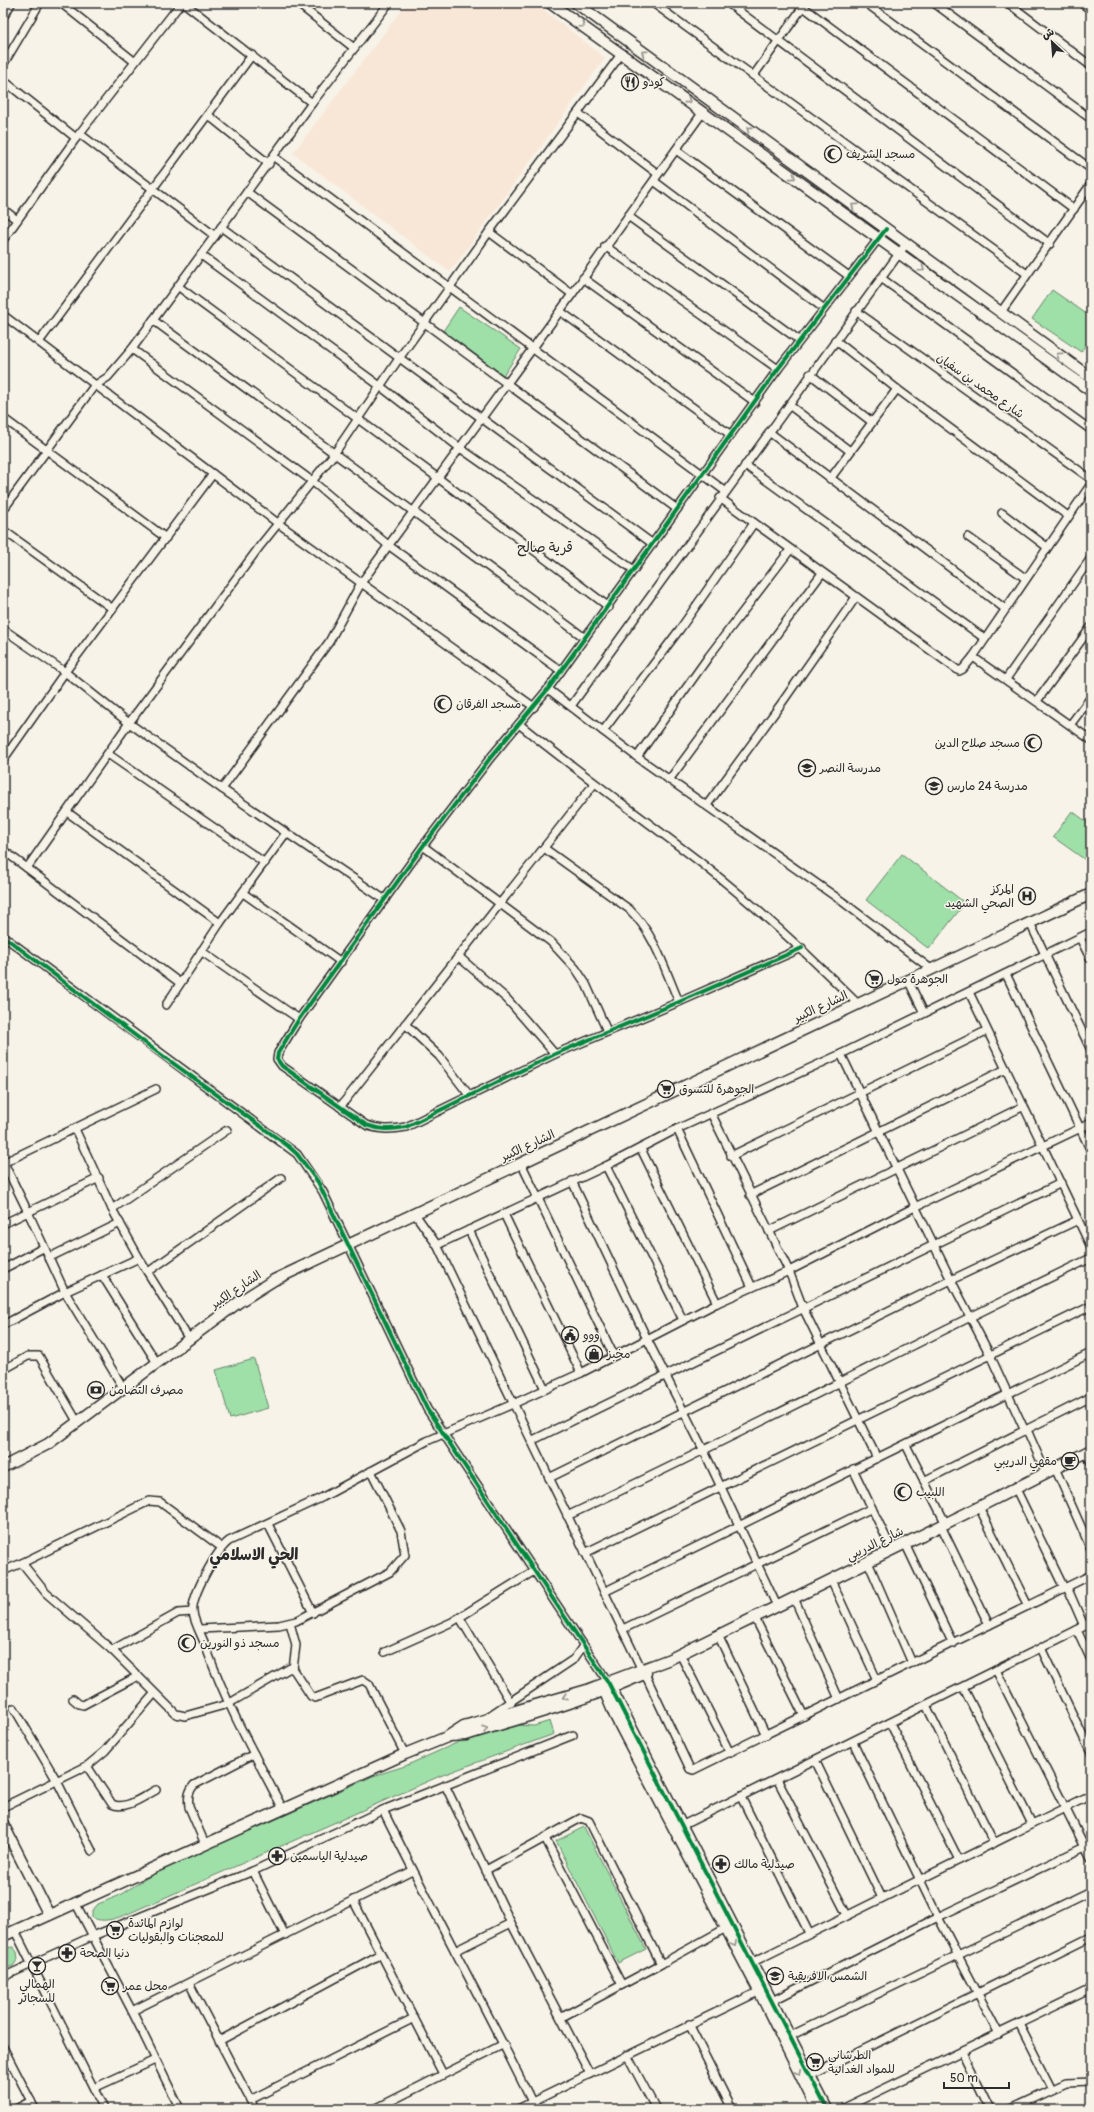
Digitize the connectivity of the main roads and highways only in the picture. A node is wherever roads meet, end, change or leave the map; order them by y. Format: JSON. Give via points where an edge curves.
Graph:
{"nodes":[{"id":1,"x":8,"y":3,"type":"edge"},
{"id":2,"x":3,"y":12,"type":"edge"}],
"edges":[{"from":1,"to":2,"type":"highway"}]}
